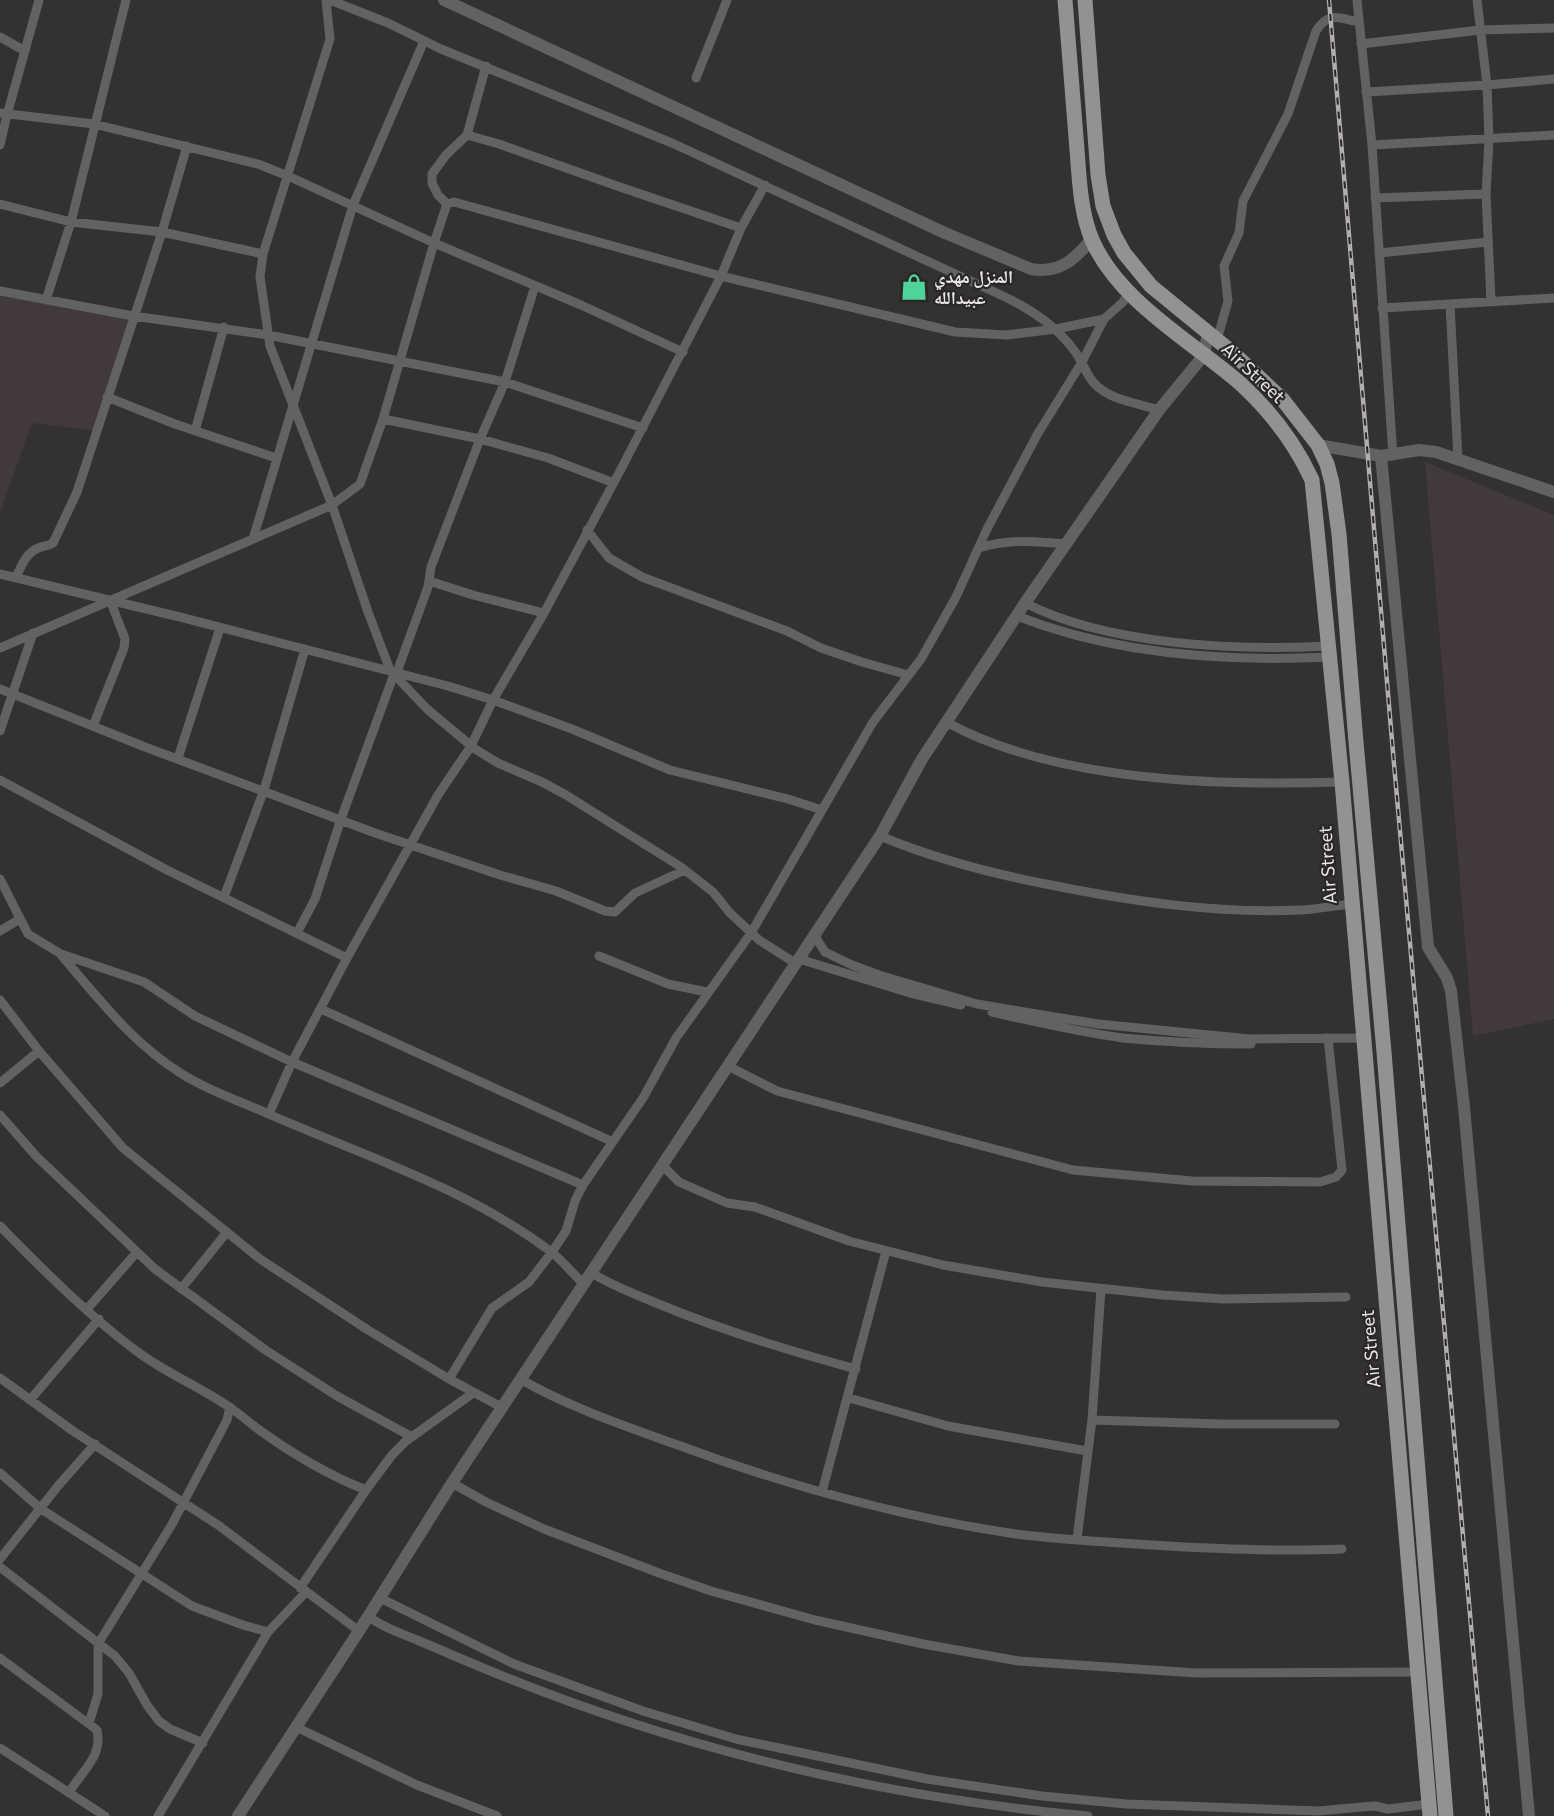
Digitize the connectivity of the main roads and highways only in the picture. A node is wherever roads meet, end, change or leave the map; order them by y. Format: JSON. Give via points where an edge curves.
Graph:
{"nodes":[{"id":1,"x":1065,"y":0,"type":"edge"},
{"id":2,"x":1085,"y":0,"type":"edge"},
{"id":3,"x":1430,"y":1810,"type":"edge"},
{"id":4,"x":1446,"y":1816,"type":"edge"}],
"edges":[{"from":1,"to":3,"type":"main road","name":"Air Street","via":[[1080,181],[1092,239],[1129,292],[1242,386],[1273,418],[1293,443],[1312,480],[1342,782]]},
{"from":2,"to":4,"type":"main road","name":"Air Street","via":[[1098,175],[1107,219],[1124,253],[1165,298],[1283,400],[1318,445],[1332,483],[1384,1052]]}]}
